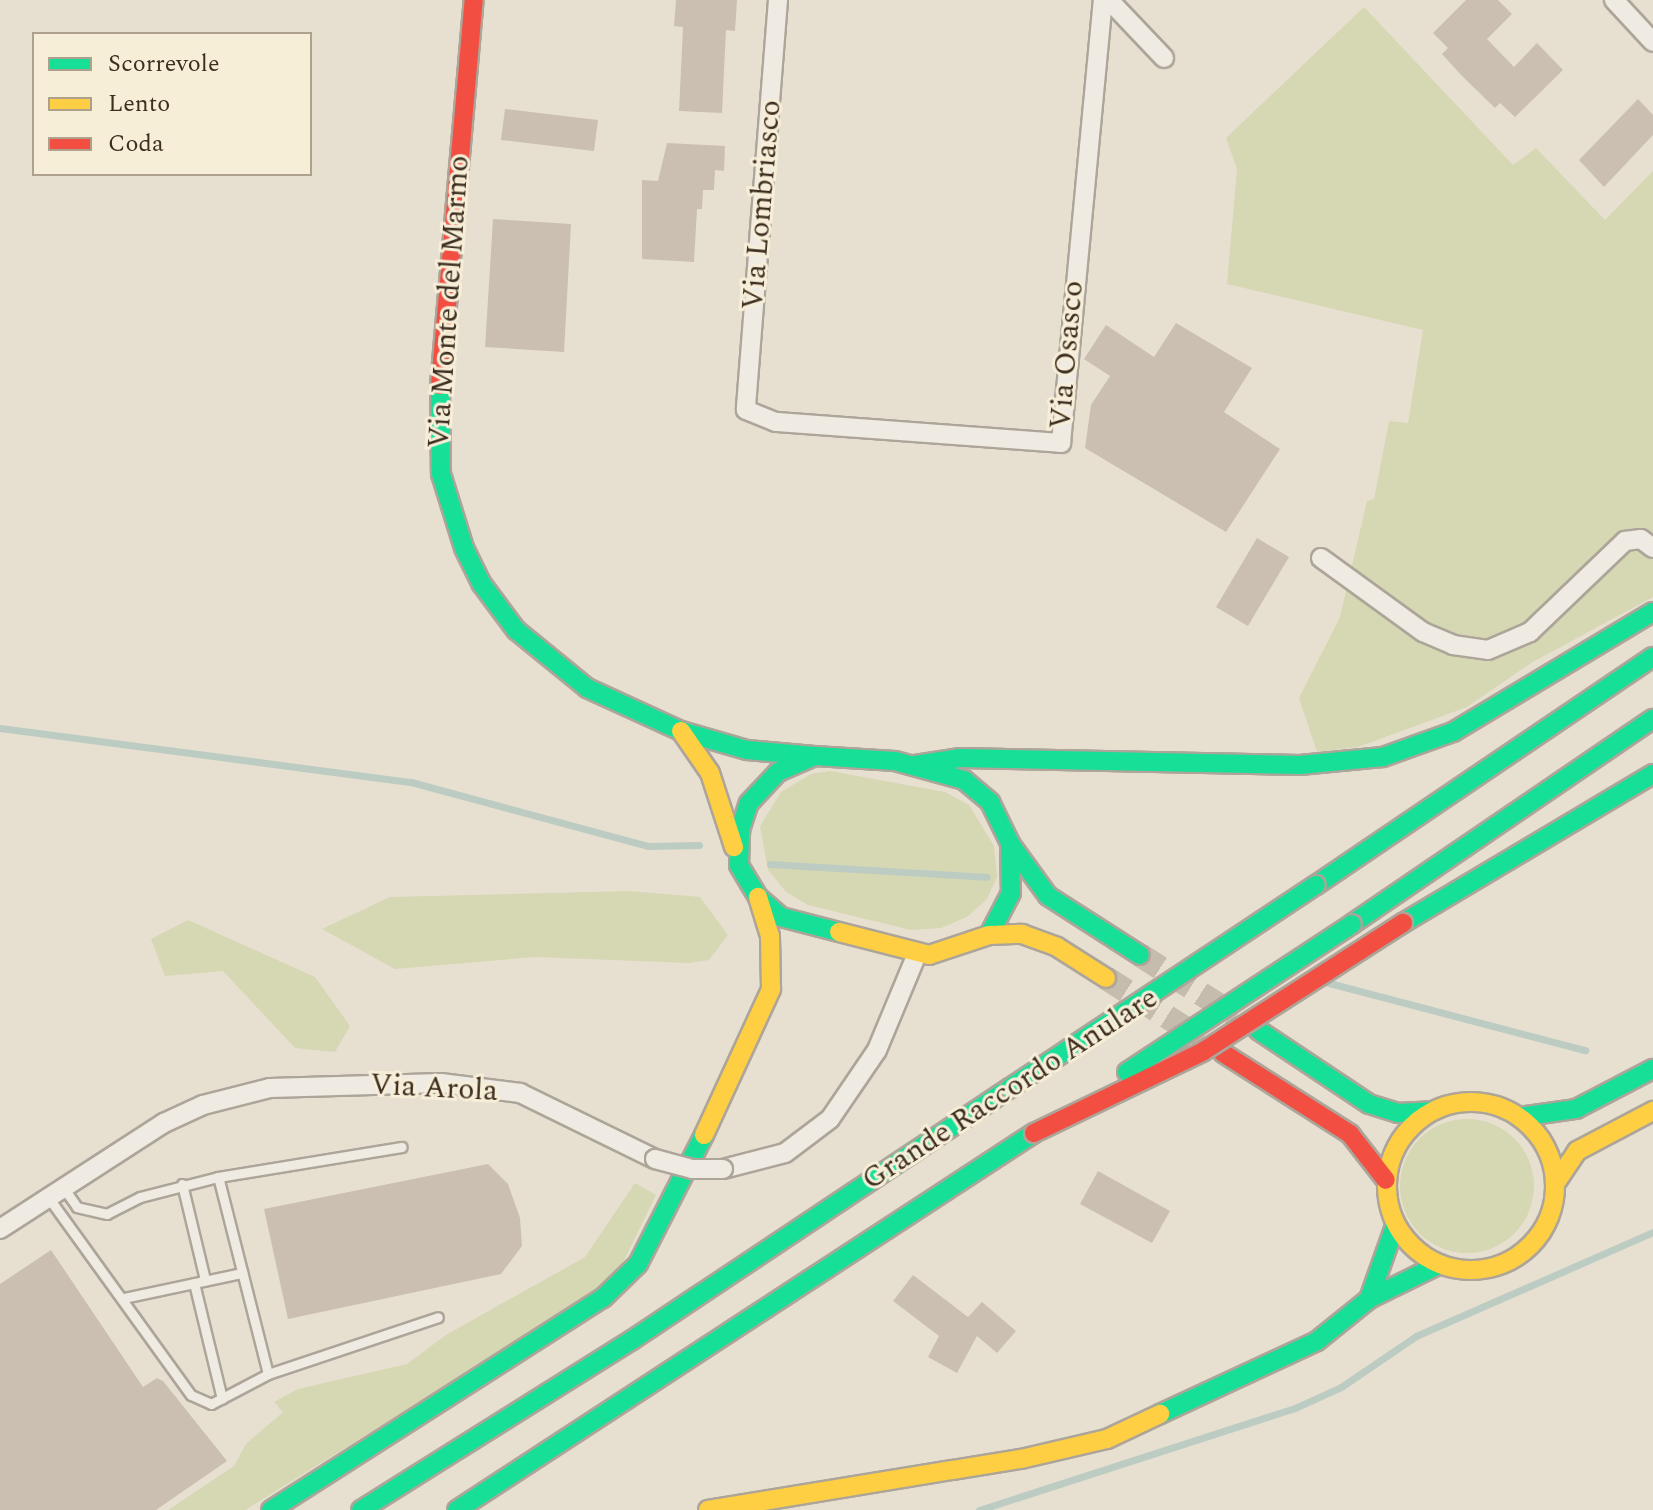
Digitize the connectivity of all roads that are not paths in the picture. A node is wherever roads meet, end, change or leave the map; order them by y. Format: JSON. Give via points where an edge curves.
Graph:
{"nodes":[{"id":1,"x":474,"y":0,"type":"edge"},
{"id":2,"x":778,"y":0,"type":"edge"},
{"id":3,"x":1106,"y":0,"type":"edge"},
{"id":4,"x":1614,"y":0,"type":"edge"},
{"id":5,"x":1653,"y":42,"type":"edge"},
{"id":6,"x":1164,"y":58,"type":"dead end"},
{"id":7,"x":746,"y":410,"type":"joint"},
{"id":8,"x":1653,"y":548,"type":"edge"},
{"id":9,"x":1321,"y":558,"type":"dead end"},
{"id":10,"x":1653,"y":612,"type":"edge"},
{"id":11,"x":1653,"y":657,"type":"edge"},
{"id":12,"x":1653,"y":719,"type":"edge"},
{"id":13,"x":681,"y":731,"type":"junction"},
{"id":14,"x":815,"y":756,"type":"junction"},
{"id":15,"x":915,"y":765,"type":"junction"},
{"id":16,"x":1653,"y":774,"type":"edge"},
{"id":17,"x":1010,"y":843,"type":"junction"},
{"id":18,"x":739,"y":865,"type":"junction"},
{"id":19,"x":758,"y":897,"type":"junction"},
{"id":20,"x":989,"y":935,"type":"junction"},
{"id":21,"x":917,"y":954,"type":"junction"},
{"id":22,"x":1140,"y":955,"type":"tunnel mouth"},
{"id":23,"x":1106,"y":978,"type":"tunnel mouth"},
{"id":24,"x":1258,"y":1030,"type":"dead end"},
{"id":25,"x":1223,"y":1053,"type":"dead end"},
{"id":26,"x":1653,"y":1069,"type":"edge"},
{"id":27,"x":1431,"y":1111,"type":"junction"},
{"id":28,"x":1653,"y":1111,"type":"edge"},
{"id":29,"x":1519,"y":1117,"type":"junction"},
{"id":30,"x":1034,"y":1133,"type":"junction"},
{"id":31,"x":402,"y":1147,"type":"dead end"},
{"id":32,"x":218,"y":1177,"type":"junction"},
{"id":33,"x":1386,"y":1180,"type":"junction"},
{"id":34,"x":182,"y":1184,"type":"junction"},
{"id":35,"x":1555,"y":1184,"type":"junction"},
{"id":36,"x":56,"y":1192,"type":"junction"},
{"id":37,"x":1395,"y":1226,"type":"junction"},
{"id":38,"x":0,"y":1229,"type":"edge"},
{"id":39,"x":1440,"y":1264,"type":"junction"},
{"id":40,"x":242,"y":1273,"type":"junction"},
{"id":41,"x":205,"y":1280,"type":"junction"},
{"id":42,"x":194,"y":1283,"type":"junction"},
{"id":43,"x":124,"y":1298,"type":"junction"},
{"id":44,"x":1369,"y":1299,"type":"junction"},
{"id":45,"x":438,"y":1317,"type":"dead end"},
{"id":46,"x":268,"y":1374,"type":"junction"},
{"id":47,"x":222,"y":1399,"type":"junction"},
{"id":48,"x":271,"y":1510,"type":"edge"},
{"id":49,"x":361,"y":1510,"type":"edge"},
{"id":50,"x":457,"y":1510,"type":"edge"},
{"id":51,"x":708,"y":1510,"type":"edge"}],
"edges":[{"from":1,"to":13,"type":"main road","name":"Via Monte del Marmo","via":[[439,376],[439,461],[448,509],[481,583],[533,647],[587,688]]},
{"from":2,"to":7,"type":"street","name":"Via Lombriasco"},
{"from":3,"to":6,"type":"street"},
{"from":3,"to":7,"type":"street","name":"Via Osasco","via":[[1061,443],[776,422]]},
{"from":4,"to":5,"type":"street"},
{"from":8,"to":9,"type":"street","via":[[1641,539],[1625,541],[1530,632],[1488,650],[1453,645],[1423,632]]},
{"from":10,"to":15,"type":"main road","via":[[1465,725],[1383,757],[1300,765],[986,758]]},
{"from":11,"to":49,"type":"main road","name":"Grande Raccordo Anulare","bridge":true,"via":[[632,1340]]},
{"from":12,"to":30,"type":"main road","name":"Grande Raccordo Anulare","bridge":true},
{"from":13,"to":14,"type":"main road","name":"Via Monte del Marmo","via":[[747,750]]},
{"from":13,"to":18,"type":"main road","via":[[710,773]]},
{"from":14,"to":15,"type":"main road"},
{"from":14,"to":18,"type":"main road","via":[[778,772],[754,795],[740,830]]},
{"from":15,"to":17,"type":"main road","via":[[949,773],[980,791],[999,814]]},
{"from":16,"to":30,"type":"main road","bridge":true,"via":[[1403,923],[1202,1052]]},
{"from":17,"to":20,"type":"main road","via":[[1011,893]]},
{"from":17,"to":22,"type":"main road","via":[[1048,896]]},
{"from":18,"to":19,"type":"main road"},
{"from":19,"to":21,"type":"main road","via":[[792,922]]},
{"from":19,"to":48,"type":"main road","via":[[770,936],[771,989],[665,1220],[638,1264],[603,1298]]},
{"from":20,"to":21,"type":"main road","via":[[948,951]]},
{"from":20,"to":23,"type":"main road","via":[[1039,939]]},
{"from":21,"to":36,"type":"street","name":"Via Arola","bridge":true,"via":[[877,1050],[836,1112],[785,1153],[723,1169],[692,1169],[655,1159],[520,1093],[441,1083],[307,1084],[203,1105],[134,1139]]},
{"from":24,"to":27,"type":"main road","via":[[1369,1104],[1398,1113]]},
{"from":25,"to":33,"type":"main road","via":[[1350,1134]]},
{"from":26,"to":29,"type":"main road","via":[[1576,1109]]},
{"from":27,"to":29,"type":"main road","via":[[1475,1101]]},
{"from":27,"to":33,"type":"main road","via":[[1400,1140]]},
{"from":28,"to":35,"type":"main road","via":[[1577,1151]]},
{"from":29,"to":35,"type":"main road","via":[[1545,1148]]},
{"from":30,"to":50,"type":"main road","name":"Grande Raccordo Anulare"},
{"from":31,"to":32,"type":"lane"},
{"from":32,"to":34,"type":"lane"},
{"from":32,"to":40,"type":"lane"},
{"from":33,"to":37,"type":"main road"},
{"from":34,"to":36,"type":"lane","via":[[107,1214],[77,1207]]},
{"from":34,"to":41,"type":"lane"},
{"from":35,"to":39,"type":"main road","via":[[1551,1216],[1524,1252],[1484,1270]]},
{"from":36,"to":38,"type":"street","name":"Via Arola"},
{"from":36,"to":43,"type":"lane"},
{"from":37,"to":39,"type":"main road","via":[[1423,1255]]},
{"from":37,"to":44,"type":"main road"},
{"from":39,"to":44,"type":"main road"},
{"from":40,"to":41,"type":"lane"},
{"from":40,"to":46,"type":"lane"},
{"from":41,"to":42,"type":"lane"},
{"from":42,"to":43,"type":"lane"},
{"from":42,"to":47,"type":"lane"},
{"from":43,"to":47,"type":"lane","via":[[191,1395],[211,1404]]},
{"from":44,"to":51,"type":"main road","via":[[1317,1341],[1086,1445]]},
{"from":45,"to":46,"type":"lane"},
{"from":46,"to":47,"type":"lane"}]}
